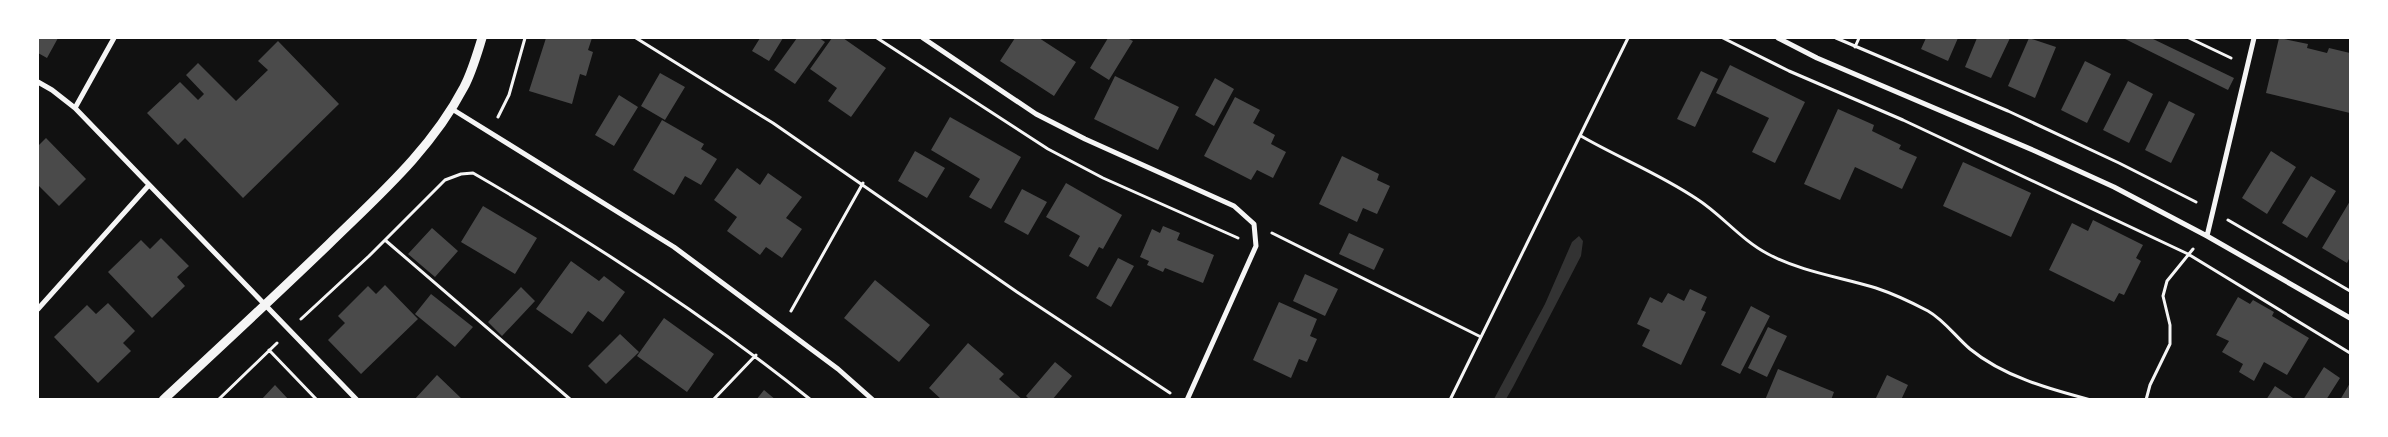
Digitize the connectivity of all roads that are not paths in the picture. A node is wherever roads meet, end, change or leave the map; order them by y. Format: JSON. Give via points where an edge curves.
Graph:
{"nodes":[{"id":1,"x":114,"y":38,"type":"edge"},
{"id":2,"x":482,"y":38,"type":"edge"},
{"id":3,"x":923,"y":38,"type":"edge"},
{"id":4,"x":1778,"y":38,"type":"edge"},
{"id":5,"x":2254,"y":38,"type":"edge"},
{"id":6,"x":38,"y":82,"type":"edge"},
{"id":7,"x":75,"y":108,"type":"junction"},
{"id":8,"x":452,"y":109,"type":"junction"},
{"id":9,"x":149,"y":185,"type":"junction"},
{"id":10,"x":2207,"y":236,"type":"junction"},
{"id":11,"x":265,"y":306,"type":"junction"},
{"id":12,"x":38,"y":309,"type":"edge"},
{"id":13,"x":2350,"y":318,"type":"edge"},
{"id":14,"x":163,"y":400,"type":"edge"},
{"id":15,"x":357,"y":400,"type":"edge"},
{"id":16,"x":873,"y":400,"type":"edge"},
{"id":17,"x":1187,"y":400,"type":"edge"}],
"edges":[{"from":1,"to":7,"type":"street"},
{"from":2,"to":8,"type":"street","via":[[468,78]]},
{"from":3,"to":17,"type":"street","via":[[1036,114],[1234,206],[1254,224],[1256,246]]},
{"from":4,"to":10,"type":"street","via":[[2114,187]]},
{"from":5,"to":10,"type":"street"},
{"from":6,"to":7,"type":"street"},
{"from":7,"to":9,"type":"street"},
{"from":8,"to":11,"type":"street","via":[[397,179]]},
{"from":8,"to":16,"type":"street","via":[[674,247],[838,369]]},
{"from":9,"to":11,"type":"street"},
{"from":9,"to":12,"type":"street"},
{"from":10,"to":13,"type":"street"},
{"from":11,"to":14,"type":"street"},
{"from":11,"to":15,"type":"street"}]}
